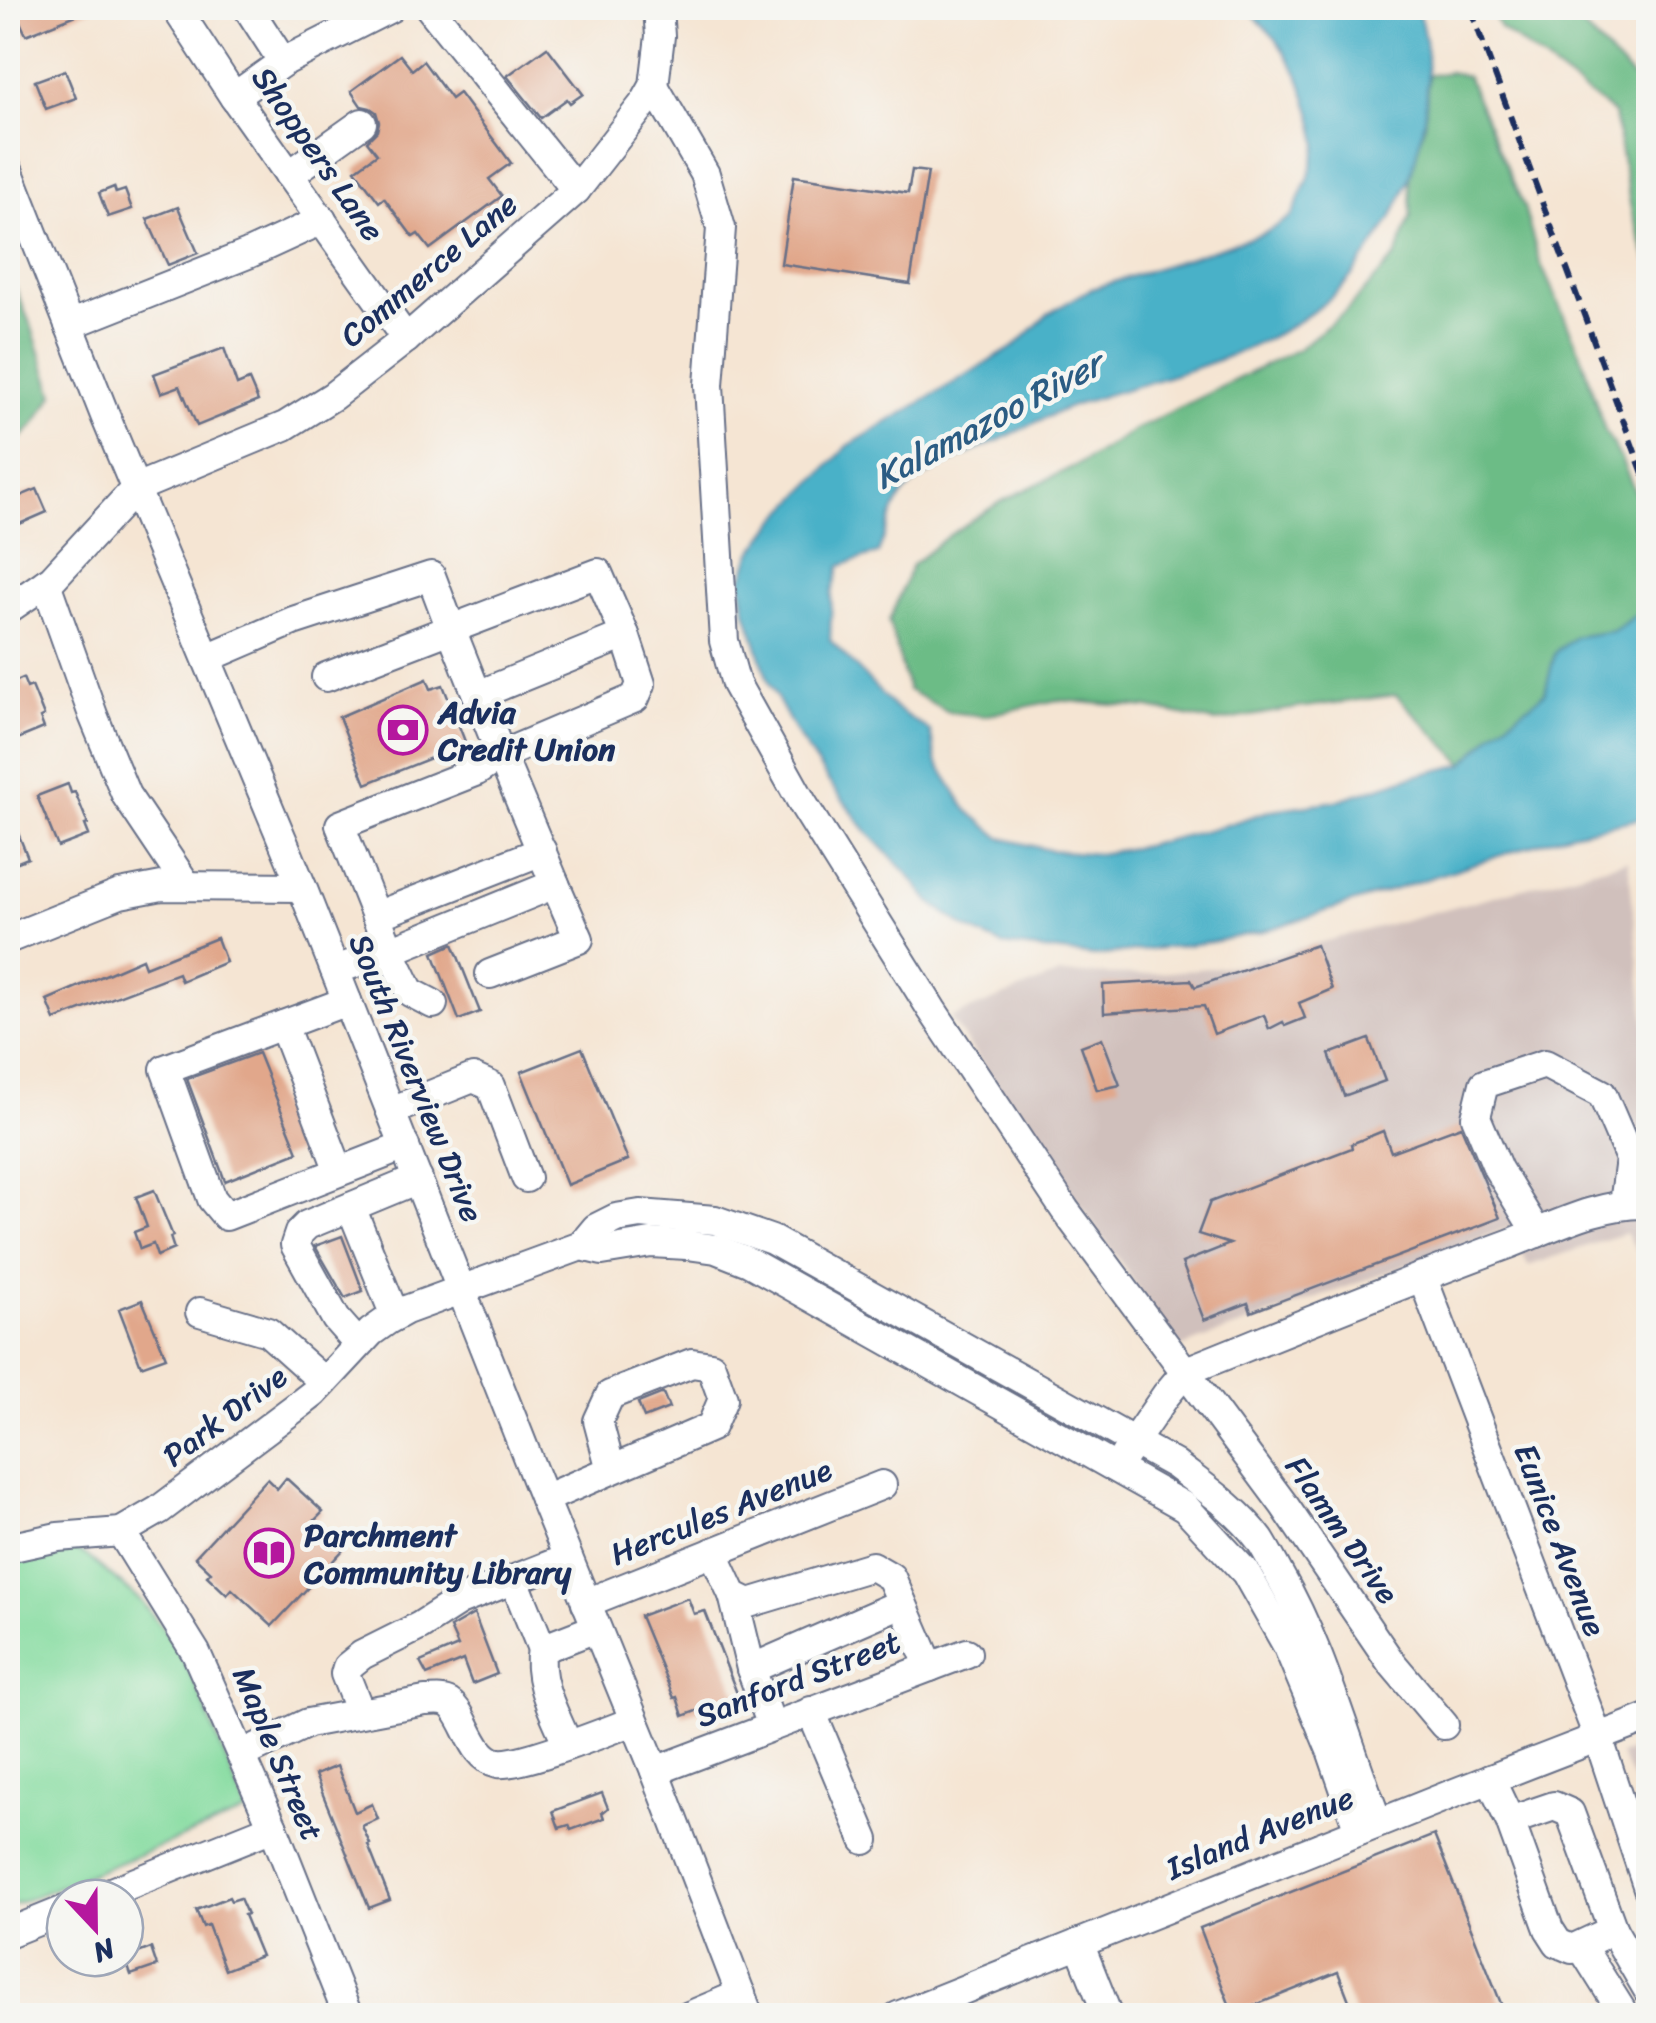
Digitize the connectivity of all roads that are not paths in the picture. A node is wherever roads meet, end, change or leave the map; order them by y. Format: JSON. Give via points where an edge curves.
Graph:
{"nodes":[{"id":1,"x":176,"y":8,"type":"edge"},
{"id":2,"x":248,"y":8,"type":"edge"},
{"id":3,"x":390,"y":8,"type":"edge"},
{"id":4,"x":430,"y":8,"type":"edge"},
{"id":5,"x":658,"y":8,"type":"edge"},
{"id":6,"x":284,"y":62,"type":"junction"},
{"id":7,"x":654,"y":86,"type":"junction"},
{"id":8,"x":234,"y":97,"type":"junction"},
{"id":9,"x":362,"y":123,"type":"dead end"},
{"id":10,"x":8,"y":170,"type":"edge"},
{"id":11,"x":290,"y":175,"type":"junction"},
{"id":12,"x":576,"y":190,"type":"junction"},
{"id":13,"x":322,"y":220,"type":"junction"},
{"id":14,"x":69,"y":325,"type":"junction"},
{"id":15,"x":406,"y":339,"type":"junction"},
{"id":16,"x":136,"y":488,"type":"junction"},
{"id":17,"x":46,"y":583,"type":"junction"},
{"id":18,"x":8,"y":610,"type":"edge"},
{"id":19,"x":451,"y":629,"type":"junction"},
{"id":20,"x":625,"y":635,"type":"junction"},
{"id":21,"x":207,"y":658,"type":"junction"},
{"id":22,"x":326,"y":677,"type":"dead end"},
{"id":23,"x":478,"y":695,"type":"junction"},
{"id":24,"x":500,"y":755,"type":"junction"},
{"id":25,"x":542,"y":850,"type":"junction"},
{"id":26,"x":555,"y":884,"type":"junction"},
{"id":27,"x":188,"y":886,"type":"junction"},
{"id":28,"x":302,"y":886,"type":"junction"},
{"id":29,"x":376,"y":916,"type":"junction"},
{"id":30,"x":8,"y":938,"type":"edge"},
{"id":31,"x":390,"y":951,"type":"junction"},
{"id":32,"x":335,"y":970,"type":"junction"},
{"id":33,"x":490,"y":974,"type":"dead end"},
{"id":34,"x":347,"y":1001,"type":"junction"},
{"id":35,"x":432,"y":1004,"type":"dead end"},
{"id":36,"x":278,"y":1027,"type":"junction"},
{"id":37,"x":391,"y":1110,"type":"junction"},
{"id":38,"x":405,"y":1146,"type":"junction"},
{"id":39,"x":339,"y":1171,"type":"junction"},
{"id":40,"x":526,"y":1178,"type":"dead end"},
{"id":41,"x":418,"y":1179,"type":"junction"},
{"id":42,"x":1636,"y":1204,"type":"edge"},
{"id":43,"x":351,"y":1207,"type":"junction"},
{"id":44,"x":1536,"y":1234,"type":"junction"},
{"id":45,"x":580,"y":1246,"type":"junction"},
{"id":46,"x":1422,"y":1276,"type":"junction"},
{"id":47,"x":462,"y":1291,"type":"junction"},
{"id":48,"x":200,"y":1312,"type":"dead end"},
{"id":49,"x":395,"y":1316,"type":"junction"},
{"id":50,"x":358,"y":1344,"type":"junction"},
{"id":51,"x":1186,"y":1371,"type":"junction"},
{"id":52,"x":324,"y":1382,"type":"junction"},
{"id":53,"x":1134,"y":1442,"type":"junction"},
{"id":54,"x":1116,"y":1468,"type":"junction"},
{"id":55,"x":611,"y":1470,"type":"junction"},
{"id":56,"x":882,"y":1485,"type":"dead end"},
{"id":57,"x":544,"y":1499,"type":"junction"},
{"id":58,"x":121,"y":1532,"type":"junction"},
{"id":59,"x":8,"y":1548,"type":"edge"},
{"id":60,"x":713,"y":1552,"type":"junction"},
{"id":61,"x":568,"y":1558,"type":"junction"},
{"id":62,"x":514,"y":1580,"type":"junction"},
{"id":63,"x":732,"y":1596,"type":"junction"},
{"id":64,"x":902,"y":1603,"type":"junction"},
{"id":65,"x":591,"y":1616,"type":"junction"},
{"id":66,"x":542,"y":1650,"type":"junction"},
{"id":67,"x":967,"y":1653,"type":"dead end"},
{"id":68,"x":930,"y":1666,"type":"junction"},
{"id":69,"x":751,"y":1669,"type":"junction"},
{"id":70,"x":811,"y":1711,"type":"junction"},
{"id":71,"x":360,"y":1712,"type":"junction"},
{"id":72,"x":1648,"y":1718,"type":"edge"},
{"id":73,"x":634,"y":1721,"type":"junction"},
{"id":74,"x":1444,"y":1725,"type":"dead end"},
{"id":75,"x":772,"y":1726,"type":"junction"},
{"id":76,"x":1598,"y":1737,"type":"junction"},
{"id":77,"x":568,"y":1745,"type":"junction"},
{"id":78,"x":241,"y":1755,"type":"junction"},
{"id":79,"x":655,"y":1772,"type":"junction"},
{"id":80,"x":1490,"y":1779,"type":"junction"},
{"id":81,"x":1510,"y":1821,"type":"junction"},
{"id":82,"x":1369,"y":1827,"type":"junction"},
{"id":83,"x":273,"y":1828,"type":"junction"},
{"id":84,"x":865,"y":1840,"type":"dead end"},
{"id":85,"x":145,"y":1879,"type":"edge"},
{"id":86,"x":1648,"y":1888,"type":"edge"},
{"id":87,"x":45,"y":1918,"type":"edge"},
{"id":88,"x":1613,"y":1930,"type":"junction"},
{"id":89,"x":8,"y":1933,"type":"edge"},
{"id":90,"x":1079,"y":1943,"type":"junction"},
{"id":91,"x":1580,"y":1946,"type":"junction"},
{"id":92,"x":1648,"y":1990,"type":"edge"},
{"id":93,"x":745,"y":2005,"type":"edge"},
{"id":94,"x":348,"y":2016,"type":"edge"},
{"id":95,"x":688,"y":2016,"type":"edge"},
{"id":96,"x":898,"y":2016,"type":"edge"},
{"id":97,"x":1108,"y":2016,"type":"edge"},
{"id":98,"x":1625,"y":2016,"type":"edge"}],
"edges":[{"from":1,"to":8,"type":"street","name":"Shoppers Lane"},
{"from":2,"to":6,"type":"street"},
{"from":3,"to":6,"type":"street"},
{"from":4,"to":12,"type":"street"},
{"from":5,"to":7,"type":"street","name":"Commerce Lane"},
{"from":6,"to":8,"type":"street"},
{"from":7,"to":12,"type":"street","name":"Commerce Lane"},
{"from":7,"to":51,"type":"street","name":"Flamm Drive","via":[[704,174],[721,228],[709,385],[724,641],[736,684],[995,1107]]},
{"from":8,"to":11,"type":"street","name":"Shoppers Lane"},
{"from":9,"to":11,"type":"street"},
{"from":10,"to":14,"type":"street","name":"South Riverview Drive"},
{"from":11,"to":13,"type":"street","name":"Shoppers Lane"},
{"from":12,"to":15,"type":"street","name":"Commerce Lane"},
{"from":13,"to":14,"type":"street"},
{"from":13,"to":15,"type":"street","name":"Shoppers Lane"},
{"from":14,"to":16,"type":"street","name":"South Riverview Drive"},
{"from":15,"to":16,"type":"street","name":"Commerce Lane","via":[[285,426]]},
{"from":16,"to":17,"type":"street"},
{"from":16,"to":21,"type":"street","name":"South Riverview Drive"},
{"from":17,"to":18,"type":"street"},
{"from":17,"to":27,"type":"street","via":[[126,794]]},
{"from":19,"to":20,"type":"street","via":[[598,574]]},
{"from":19,"to":21,"type":"street","via":[[431,576],[293,621]]},
{"from":19,"to":22,"type":"street"},
{"from":19,"to":23,"type":"street"},
{"from":20,"to":23,"type":"street"},
{"from":20,"to":24,"type":"street","via":[[640,684],[635,698]]},
{"from":21,"to":28,"type":"street","name":"South Riverview Drive"},
{"from":23,"to":24,"type":"street"},
{"from":24,"to":25,"type":"street"},
{"from":24,"to":29,"type":"street","via":[[478,771],[340,825]]},
{"from":25,"to":26,"type":"street"},
{"from":25,"to":29,"type":"street"},
{"from":26,"to":31,"type":"street"},
{"from":26,"to":33,"type":"street","via":[[579,939]]},
{"from":27,"to":28,"type":"street"},
{"from":27,"to":30,"type":"street","via":[[120,894]]},
{"from":28,"to":32,"type":"street","name":"South Riverview Drive"},
{"from":29,"to":31,"type":"street"},
{"from":31,"to":32,"type":"street"},
{"from":31,"to":35,"type":"street","via":[[410,992]]},
{"from":32,"to":34,"type":"street","name":"South Riverview Drive"},
{"from":34,"to":36,"type":"street"},
{"from":34,"to":37,"type":"street","name":"South Riverview Drive"},
{"from":36,"to":39,"type":"street"},
{"from":36,"to":39,"type":"street","via":[[165,1069],[212,1199],[226,1216]]},
{"from":37,"to":38,"type":"street","name":"South Riverview Drive"},
{"from":37,"to":40,"type":"street","via":[[482,1080]]},
{"from":38,"to":39,"type":"street"},
{"from":38,"to":41,"type":"street","name":"South Riverview Drive"},
{"from":41,"to":43,"type":"street"},
{"from":41,"to":47,"type":"street","name":"South Riverview Drive"},
{"from":42,"to":44,"type":"street"},
{"from":42,"to":44,"type":"street","via":[[1630,1159],[1602,1094],[1546,1064],[1484,1084],[1476,1116]]},
{"from":43,"to":49,"type":"street"},
{"from":43,"to":50,"type":"street","via":[[307,1226],[295,1246],[336,1320]]},
{"from":44,"to":46,"type":"street"},
{"from":45,"to":47,"type":"street","name":"Park Drive"},
{"from":45,"to":53,"type":"street","via":[[596,1228],[640,1214],[715,1220],[772,1240]]},
{"from":45,"to":54,"type":"street","via":[[602,1251],[687,1245],[749,1262]]},
{"from":46,"to":51,"type":"street"},
{"from":46,"to":76,"type":"street","name":"Eunice Avenue"},
{"from":47,"to":49,"type":"street","name":"Park Drive"},
{"from":47,"to":57,"type":"street","name":"South Riverview Drive"},
{"from":48,"to":52,"type":"street","via":[[268,1332]]},
{"from":49,"to":50,"type":"street","name":"Park Drive"},
{"from":50,"to":52,"type":"street","name":"Park Drive"},
{"from":51,"to":53,"type":"street"},
{"from":51,"to":74,"type":"street","name":"Flamm Drive","via":[[1390,1660]]},
{"from":52,"to":58,"type":"street","name":"Park Drive"},
{"from":53,"to":54,"type":"street"},
{"from":53,"to":82,"type":"street","via":[[1218,1498],[1259,1539],[1326,1675]]},
{"from":54,"to":82,"type":"street","via":[[1185,1508],[1246,1573],[1288,1647]]},
{"from":55,"to":55,"type":"street","via":[[712,1427],[723,1399],[712,1366],[692,1363],[610,1396],[598,1421]]},
{"from":55,"to":57,"type":"street"},
{"from":56,"to":60,"type":"street","name":"Hercules Avenue"},
{"from":57,"to":61,"type":"street","name":"South Riverview Drive"},
{"from":58,"to":59,"type":"street","name":"Park Drive"},
{"from":58,"to":78,"type":"street","name":"Maple Street","via":[[196,1653]]},
{"from":60,"to":63,"type":"street"},
{"from":60,"to":65,"type":"street","name":"Hercules Avenue"},
{"from":61,"to":62,"type":"street"},
{"from":61,"to":65,"type":"street","name":"South Riverview Drive"},
{"from":62,"to":66,"type":"street"},
{"from":62,"to":71,"type":"street","via":[[459,1600],[347,1667]]},
{"from":63,"to":64,"type":"street","via":[[750,1604],[872,1566],[891,1577]]},
{"from":63,"to":69,"type":"street"},
{"from":64,"to":68,"type":"street"},
{"from":64,"to":69,"type":"street"},
{"from":65,"to":66,"type":"street","name":"Hercules Avenue"},
{"from":65,"to":73,"type":"street","name":"South Riverview Drive"},
{"from":66,"to":77,"type":"street","via":[[546,1693]]},
{"from":67,"to":68,"type":"street","name":"Sanford Street"},
{"from":68,"to":70,"type":"street","name":"Sanford Street"},
{"from":69,"to":75,"type":"street"},
{"from":70,"to":75,"type":"street","name":"Sanford Street"},
{"from":70,"to":84,"type":"street"},
{"from":71,"to":77,"type":"street","via":[[442,1700],[490,1760],[502,1764]]},
{"from":71,"to":78,"type":"street","via":[[308,1722]]},
{"from":72,"to":76,"type":"street","name":"Island Avenue"},
{"from":73,"to":77,"type":"street"},
{"from":73,"to":79,"type":"street","name":"South Riverview Drive"},
{"from":75,"to":79,"type":"street","name":"Sanford Street"},
{"from":76,"to":80,"type":"street","name":"Island Avenue"},
{"from":76,"to":86,"type":"street","name":"Eunice Avenue"},
{"from":78,"to":83,"type":"street","name":"Maple Street"},
{"from":79,"to":93,"type":"street","name":"South Riverview Drive"},
{"from":80,"to":81,"type":"street"},
{"from":80,"to":82,"type":"street","name":"Island Avenue"},
{"from":81,"to":88,"type":"street","via":[[1554,1806],[1570,1814]]},
{"from":81,"to":91,"type":"street","via":[[1549,1930],[1558,1944]]},
{"from":82,"to":90,"type":"street","name":"Island Avenue"},
{"from":83,"to":85,"type":"street"},
{"from":83,"to":94,"type":"street","name":"Maple Street"},
{"from":87,"to":89,"type":"street"},
{"from":88,"to":91,"type":"street"},
{"from":88,"to":92,"type":"street"},
{"from":90,"to":96,"type":"street","name":"Island Avenue"},
{"from":90,"to":97,"type":"street"},
{"from":91,"to":98,"type":"street"},
{"from":93,"to":95,"type":"street"}]}
